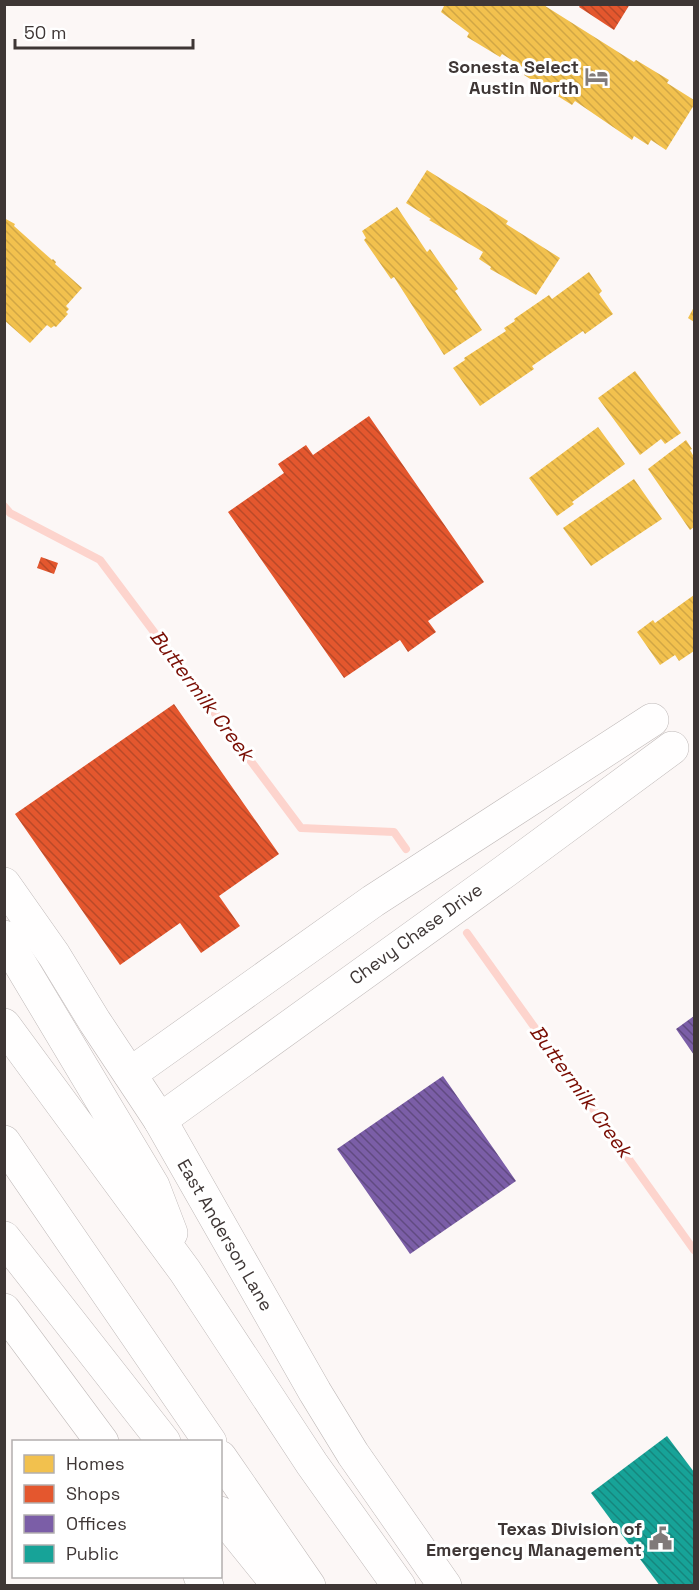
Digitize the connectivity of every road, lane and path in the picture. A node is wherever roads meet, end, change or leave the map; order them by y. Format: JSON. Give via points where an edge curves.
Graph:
{"nodes":[{"id":1,"x":652,"y":720,"type":"dead end"},
{"id":2,"x":672,"y":748,"type":"dead end"},
{"id":3,"x":4,"y":884,"type":"edge"},
{"id":4,"x":4,"y":937,"type":"edge"},
{"id":5,"x":4,"y":1025,"type":"edge"},
{"id":6,"x":130,"y":1074,"type":"junction"},
{"id":7,"x":160,"y":1120,"type":"junction"},
{"id":8,"x":4,"y":1142,"type":"edge"},
{"id":9,"x":4,"y":1238,"type":"edge"},
{"id":10,"x":185,"y":1271,"type":"junction"},
{"id":11,"x":4,"y":1310,"type":"edge"},
{"id":12,"x":101,"y":1440,"type":"edge"},
{"id":13,"x":162,"y":1440,"type":"edge"},
{"id":14,"x":209,"y":1440,"type":"edge"},
{"id":15,"x":222,"y":1460,"type":"edge"},
{"id":16,"x":222,"y":1515,"type":"edge"},
{"id":17,"x":279,"y":1586,"type":"edge"},
{"id":18,"x":309,"y":1586,"type":"edge"},
{"id":19,"x":399,"y":1586,"type":"edge"},
{"id":20,"x":445,"y":1586,"type":"edge"}],
"edges":[{"from":1,"to":6,"type":"main road","via":[[373,901]]},
{"from":2,"to":7,"type":"main road","name":"Chevy Chase Drive"},
{"from":3,"to":6,"type":"main road","name":"East Anderson Lane"},
{"from":4,"to":10,"type":"main road","via":[[153,1186]]},
{"from":5,"to":10,"type":"main road"},
{"from":6,"to":7,"type":"main road","name":"East Anderson Lane"},
{"from":7,"to":20,"type":"main road","name":"East Anderson Lane","via":[[353,1454]]},
{"from":8,"to":14,"type":"main road"},
{"from":9,"to":13,"type":"main road"},
{"from":10,"to":19,"type":"main road","via":[[312,1464]]},
{"from":11,"to":12,"type":"main road"},
{"from":15,"to":18,"type":"main road"},
{"from":16,"to":17,"type":"main road"}]}
